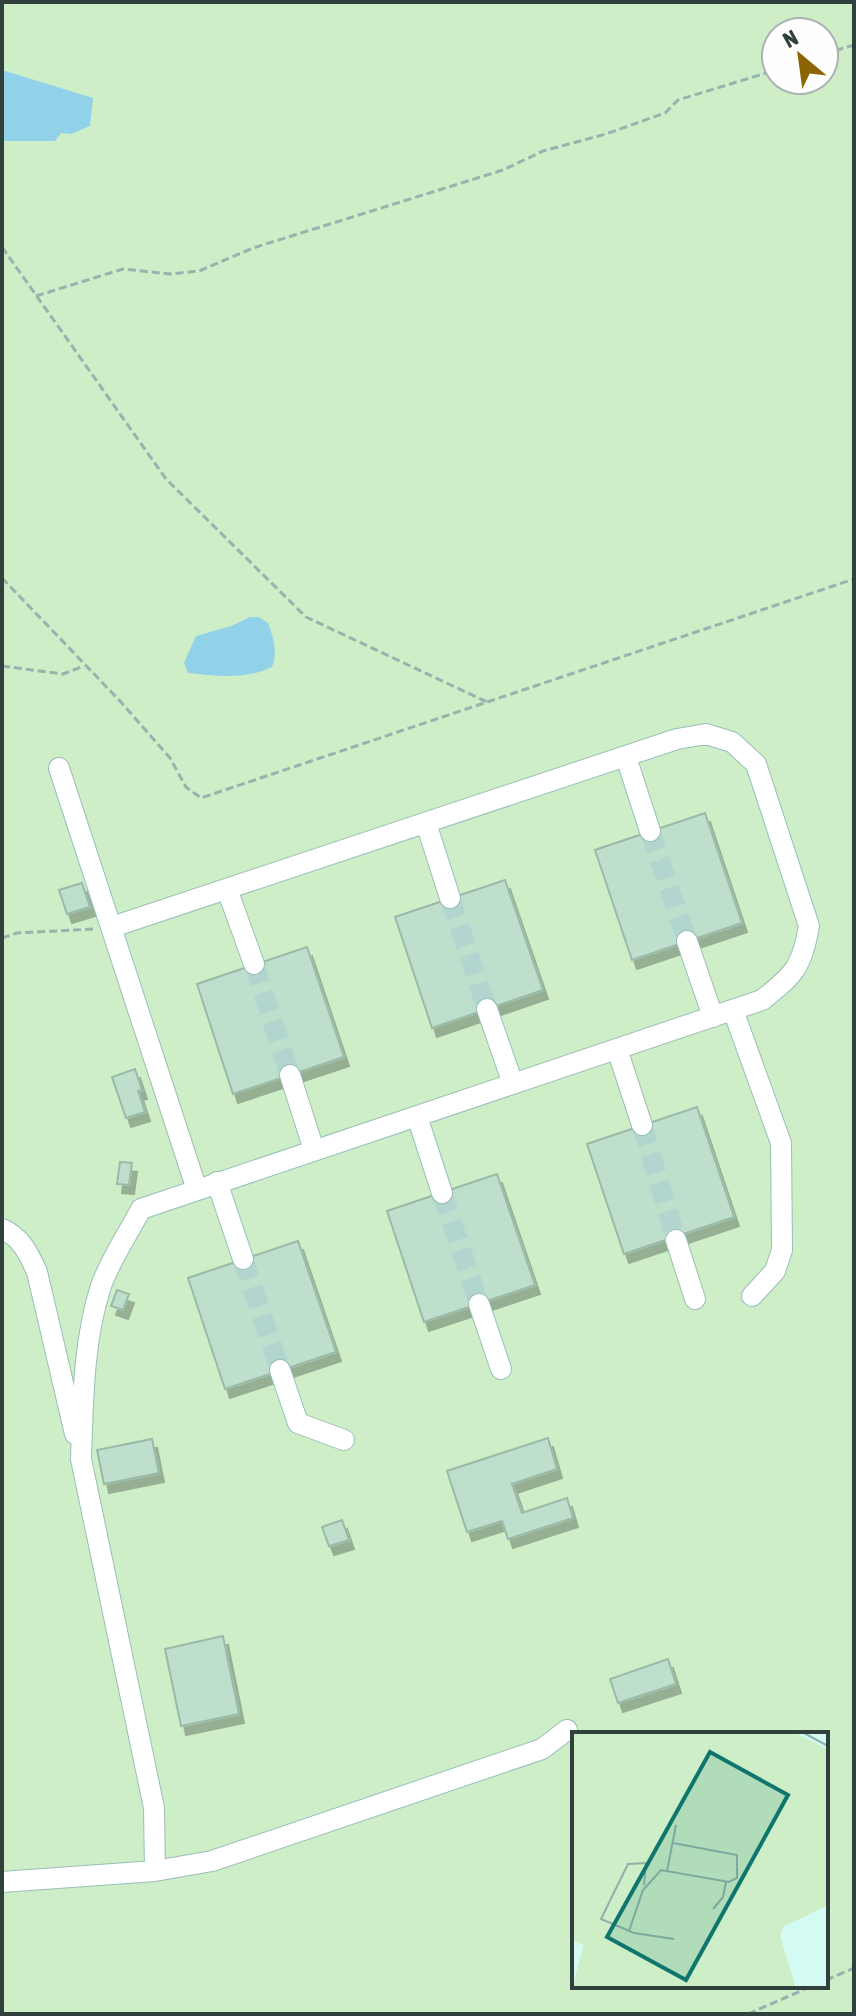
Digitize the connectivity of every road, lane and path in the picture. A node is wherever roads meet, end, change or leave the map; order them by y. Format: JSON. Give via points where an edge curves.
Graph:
{"nodes":[{"id":1,"x":760,"y":75,"type":"edge"},
{"id":2,"x":2,"y":247,"type":"edge"},
{"id":3,"x":36,"y":296,"type":"junction"},
{"id":4,"x":2,"y":578,"type":"edge"},
{"id":5,"x":854,"y":579,"type":"edge"},
{"id":6,"x":85,"y":665,"type":"junction"},
{"id":7,"x":2,"y":666,"type":"edge"},
{"id":8,"x":488,"y":702,"type":"junction"},
{"id":9,"x":626,"y":757,"type":"junction"},
{"id":10,"x":59,"y":768,"type":"dead end"},
{"id":11,"x":426,"y":823,"type":"junction"},
{"id":12,"x":650,"y":831,"type":"tunnel mouth"},
{"id":13,"x":227,"y":889,"type":"junction"},
{"id":14,"x":450,"y":898,"type":"tunnel mouth"},
{"id":15,"x":112,"y":927,"type":"junction"},
{"id":16,"x":2,"y":938,"type":"edge"},
{"id":17,"x":687,"y":941,"type":"tunnel mouth"},
{"id":18,"x":254,"y":964,"type":"tunnel mouth"},
{"id":19,"x":487,"y":1009,"type":"tunnel mouth"},
{"id":20,"x":733,"y":1010,"type":"junction"},
{"id":21,"x":713,"y":1017,"type":"junction"},
{"id":22,"x":617,"y":1049,"type":"junction"},
{"id":23,"x":290,"y":1075,"type":"tunnel mouth"},
{"id":24,"x":513,"y":1084,"type":"junction"},
{"id":25,"x":417,"y":1116,"type":"junction"},
{"id":26,"x":642,"y":1125,"type":"tunnel mouth"},
{"id":27,"x":314,"y":1150,"type":"junction"},
{"id":28,"x":217,"y":1182,"type":"junction"},
{"id":29,"x":197,"y":1190,"type":"junction"},
{"id":30,"x":442,"y":1193,"type":"tunnel mouth"},
{"id":31,"x":2,"y":1229,"type":"edge"},
{"id":32,"x":676,"y":1240,"type":"tunnel mouth"},
{"id":33,"x":243,"y":1259,"type":"tunnel mouth"},
{"id":34,"x":752,"y":1296,"type":"dead end"},
{"id":35,"x":695,"y":1299,"type":"dead end"},
{"id":36,"x":479,"y":1304,"type":"tunnel mouth"},
{"id":37,"x":501,"y":1369,"type":"dead end"},
{"id":38,"x":280,"y":1370,"type":"tunnel mouth"},
{"id":39,"x":344,"y":1440,"type":"dead end"},
{"id":40,"x":81,"y":1459,"type":"junction"},
{"id":41,"x":567,"y":1730,"type":"dead end"},
{"id":42,"x":155,"y":1871,"type":"junction"},
{"id":43,"x":2,"y":1882,"type":"edge"},
{"id":44,"x":854,"y":1968,"type":"edge"},
{"id":45,"x":828,"y":1979,"type":"edge"},
{"id":46,"x":807,"y":1988,"type":"edge"},
{"id":47,"x":748,"y":2014,"type":"edge"}],
"edges":[{"from":1,"to":3,"type":"path","via":[[678,100],[665,113],[606,134],[253,248],[199,271],[123,269]]},
{"from":2,"to":3,"type":"path"},
{"from":3,"to":8,"type":"path","via":[[166,479],[306,617]]},
{"from":4,"to":6,"type":"path"},
{"from":5,"to":8,"type":"path"},
{"from":6,"to":7,"type":"path","via":[[63,674]]},
{"from":6,"to":8,"type":"path","via":[[170,758],[186,787],[201,798]]},
{"from":9,"to":11,"type":"lane"},
{"from":9,"to":12,"type":"lane"},
{"from":9,"to":20,"type":"lane","via":[[706,734],[732,742],[756,764],[809,926],[804,953],[790,978],[762,1000]]},
{"from":10,"to":15,"type":"lane"},
{"from":11,"to":13,"type":"lane"},
{"from":11,"to":14,"type":"lane"},
{"from":13,"to":15,"type":"lane"},
{"from":13,"to":18,"type":"lane"},
{"from":15,"to":16,"type":"path"},
{"from":15,"to":29,"type":"lane"},
{"from":17,"to":21,"type":"lane"},
{"from":19,"to":24,"type":"lane"},
{"from":20,"to":21,"type":"lane"},
{"from":20,"to":34,"type":"lane","via":[[781,1143],[782,1250],[775,1271]]},
{"from":21,"to":22,"type":"lane"},
{"from":22,"to":24,"type":"lane"},
{"from":22,"to":26,"type":"lane"},
{"from":23,"to":27,"type":"lane"},
{"from":24,"to":25,"type":"lane"},
{"from":25,"to":27,"type":"lane"},
{"from":25,"to":30,"type":"lane"},
{"from":27,"to":28,"type":"lane"},
{"from":28,"to":29,"type":"lane"},
{"from":28,"to":33,"type":"lane"},
{"from":29,"to":40,"type":"lane","via":[[141,1209],[102,1284],[91,1325]]},
{"from":31,"to":40,"type":"lane","via":[[27,1249],[37,1272]]},
{"from":32,"to":35,"type":"lane"},
{"from":36,"to":37,"type":"lane"},
{"from":38,"to":39,"type":"lane","via":[[298,1423]]},
{"from":40,"to":42,"type":"lane","via":[[154,1808]]},
{"from":41,"to":42,"type":"lane","via":[[542,1749],[212,1861]]},
{"from":42,"to":43,"type":"lane"},
{"from":44,"to":45,"type":"path"},
{"from":46,"to":47,"type":"path"}]}
